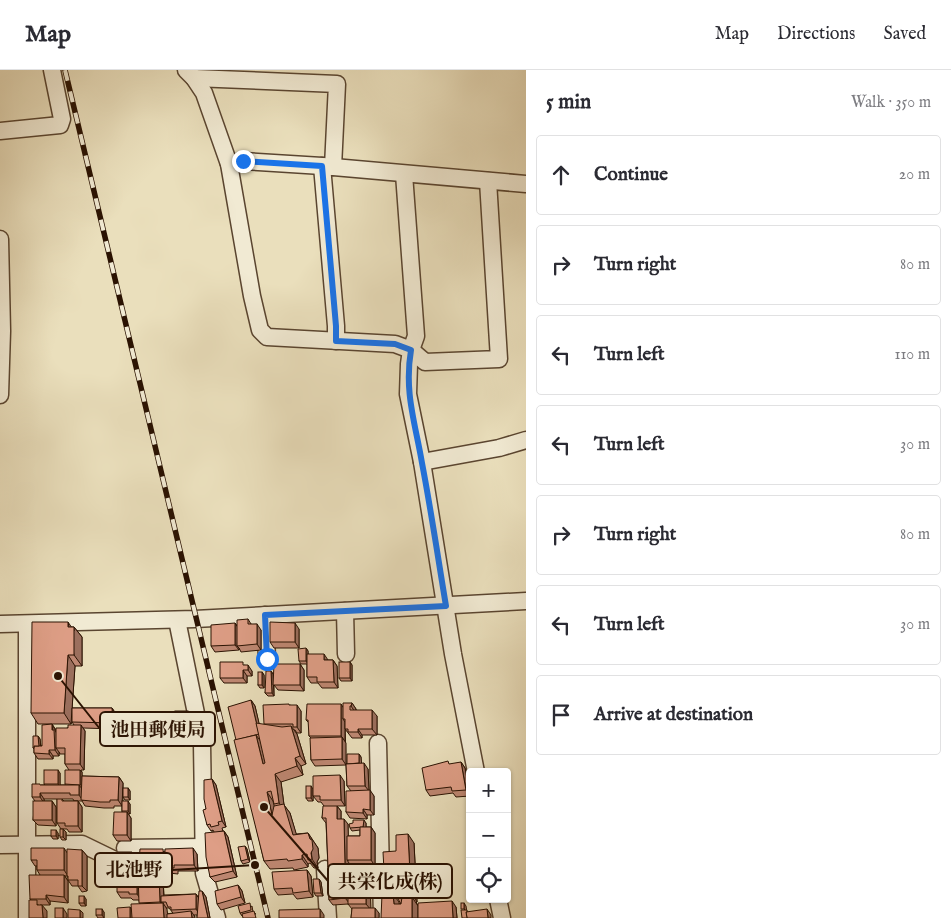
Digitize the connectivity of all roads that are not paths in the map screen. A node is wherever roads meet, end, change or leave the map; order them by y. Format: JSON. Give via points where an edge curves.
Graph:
{"nodes":[{"id":1,"x":52,"y":70,"type":"edge"},
{"id":2,"x":190,"y":74,"type":"edge"},
{"id":3,"x":0,"y":131,"type":"edge"},
{"id":4,"x":229,"y":164,"type":"junction"},
{"id":5,"x":328,"y":167,"type":"junction"},
{"id":6,"x":404,"y":174,"type":"junction"},
{"id":7,"x":488,"y":181,"type":"junction"},
{"id":8,"x":526,"y":184,"type":"edge"},
{"id":9,"x":0,"y":239,"type":"edge"},
{"id":10,"x":336,"y":341,"type":"junction"},
{"id":11,"x":411,"y":350,"type":"junction"},
{"id":12,"x":0,"y":396,"type":"edge"},
{"id":13,"x":526,"y":440,"type":"edge"},
{"id":14,"x":422,"y":462,"type":"junction"},
{"id":15,"x":526,"y":601,"type":"edge"},
{"id":16,"x":446,"y":606,"type":"junction"},
{"id":17,"x":345,"y":611,"type":"junction"},
{"id":18,"x":265,"y":615,"type":"junction"},
{"id":19,"x":177,"y":620,"type":"junction"},
{"id":20,"x":0,"y":624,"type":"edge"},
{"id":21,"x":27,"y":624,"type":"junction"},
{"id":22,"x":346,"y":654,"type":"dead end"},
{"id":23,"x":267,"y":659,"type":"dead end"},
{"id":24,"x":378,"y":743,"type":"dead end"},
{"id":25,"x":475,"y":768,"type":"edge"},
{"id":26,"x":27,"y":844,"type":"junction"},
{"id":27,"x":0,"y":845,"type":"edge"},
{"id":28,"x":204,"y":847,"type":"junction"},
{"id":29,"x":325,"y":869,"type":"dead end"},
{"id":30,"x":499,"y":903,"type":"edge"},
{"id":31,"x":27,"y":918,"type":"edge"},
{"id":32,"x":217,"y":918,"type":"edge"},
{"id":33,"x":328,"y":918,"type":"edge"},
{"id":34,"x":382,"y":918,"type":"edge"},
{"id":35,"x":502,"y":918,"type":"edge"}],
"edges":[{"from":1,"to":3,"type":"street","via":[[62,119],[60,125]]},
{"from":2,"to":4,"type":"street","via":[[204,93]]},
{"from":2,"to":5,"type":"street","via":[[337,84]]},
{"from":4,"to":5,"type":"street","via":[[243,161]]},
{"from":4,"to":10,"type":"street","via":[[260,330],[267,337]]},
{"from":5,"to":6,"type":"street"},
{"from":5,"to":10,"type":"street"},
{"from":6,"to":7,"type":"street"},
{"from":6,"to":11,"type":"street","via":[[416,336]]},
{"from":7,"to":8,"type":"street"},
{"from":7,"to":11,"type":"street","via":[[499,359],[425,362]]},
{"from":9,"to":12,"type":"street"},
{"from":10,"to":11,"type":"street","via":[[395,344]]},
{"from":11,"to":14,"type":"street","via":[[408,394]]},
{"from":13,"to":14,"type":"street"},
{"from":14,"to":16,"type":"street"},
{"from":15,"to":16,"type":"street"},
{"from":16,"to":17,"type":"street"},
{"from":16,"to":25,"type":"street"},
{"from":17,"to":18,"type":"street"},
{"from":17,"to":22,"type":"street"},
{"from":18,"to":19,"type":"street"},
{"from":18,"to":23,"type":"street"},
{"from":19,"to":21,"type":"street"},
{"from":19,"to":28,"type":"street","via":[[202,743]]},
{"from":20,"to":21,"type":"street"},
{"from":21,"to":26,"type":"street"},
{"from":24,"to":34,"type":"street"},
{"from":26,"to":27,"type":"street"},
{"from":26,"to":28,"type":"street","via":[[82,844],[121,855]]},
{"from":26,"to":31,"type":"street"},
{"from":28,"to":32,"type":"street","via":[[204,873]]},
{"from":29,"to":33,"type":"street"},
{"from":30,"to":35,"type":"street"}]}
